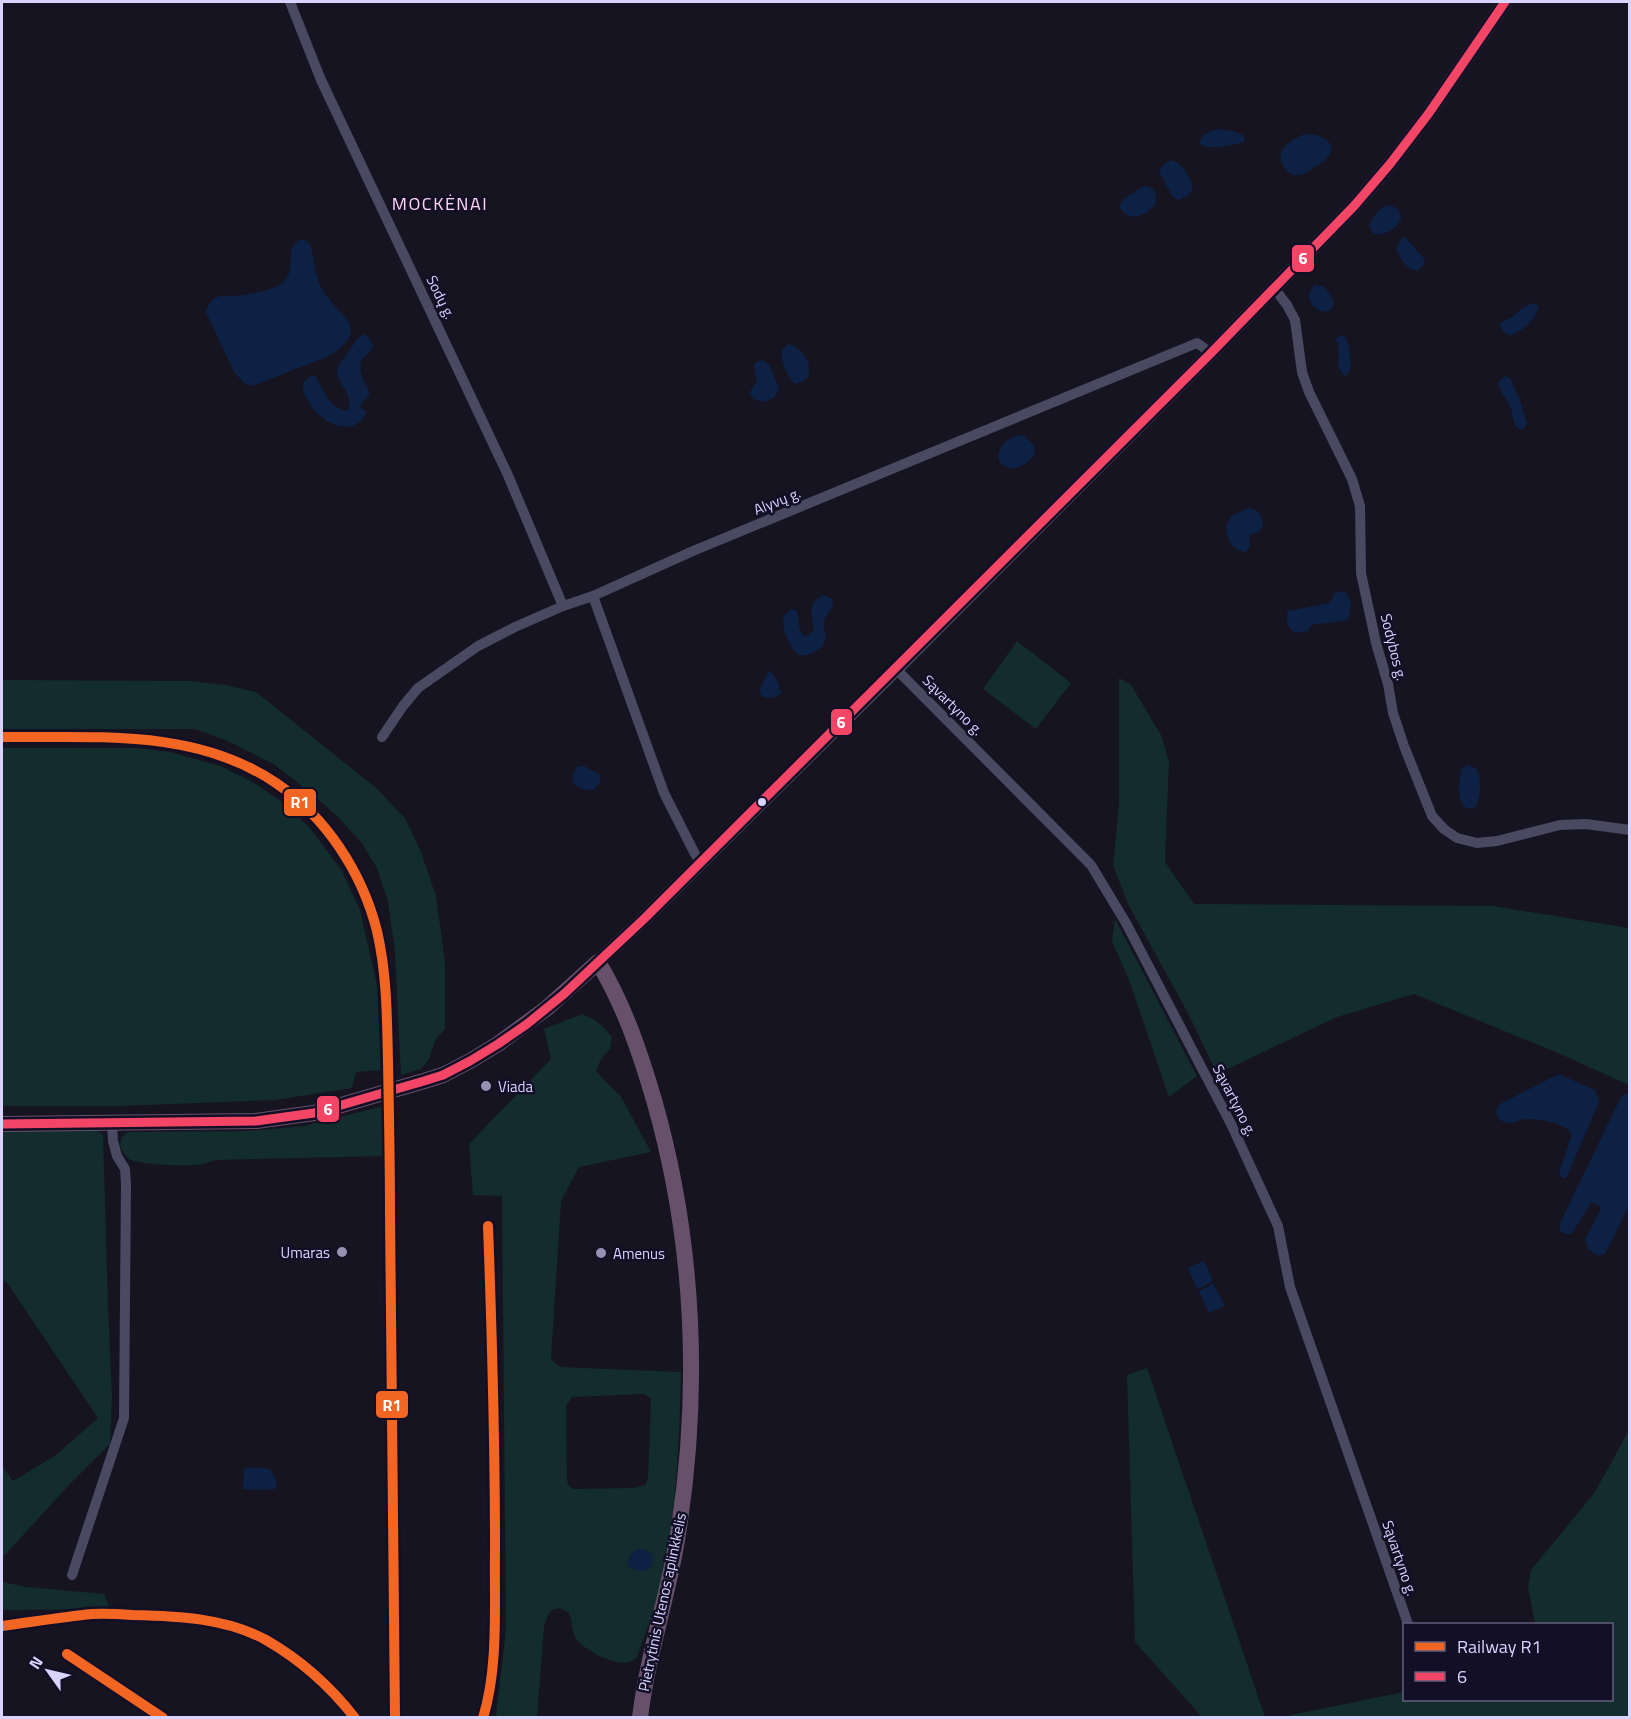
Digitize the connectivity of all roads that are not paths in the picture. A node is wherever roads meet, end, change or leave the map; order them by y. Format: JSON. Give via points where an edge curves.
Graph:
{"nodes":[{"id":1,"x":290,"y":2,"type":"edge"},
{"id":2,"x":1505,"y":2,"type":"edge"},
{"id":3,"x":1274,"y":288,"type":"junction"},
{"id":4,"x":1211,"y":353,"type":"junction"},
{"id":5,"x":593,"y":596,"type":"junction"},
{"id":6,"x":563,"y":606,"type":"junction"},
{"id":7,"x":896,"y":669,"type":"junction"},
{"id":8,"x":382,"y":737,"type":"dead end"},
{"id":9,"x":1629,"y":830,"type":"edge"},
{"id":10,"x":701,"y":863,"type":"junction"},
{"id":11,"x":598,"y":962,"type":"junction"},
{"id":12,"x":2,"y":1124,"type":"edge"},
{"id":13,"x":112,"y":1124,"type":"junction"},
{"id":14,"x":72,"y":1575,"type":"dead end"},
{"id":15,"x":1408,"y":1623,"type":"edge"},
{"id":16,"x":640,"y":1718,"type":"edge"}],
"edges":[{"from":1,"to":6,"type":"street","name":"Sodų g.","via":[[321,80],[507,473]]},
{"from":2,"to":3,"type":"main road","via":[[1390,164]]},
{"from":3,"to":4,"type":"main road"},
{"from":3,"to":9,"type":"street","name":"Sodybos g.","via":[[1295,320],[1302,372],[1309,392],[1357,493],[1361,573],[1376,643],[1393,713],[1432,816],[1457,838],[1477,843],[1560,825]]},
{"from":4,"to":5,"type":"street","name":"Alyvų g.","via":[[1197,343],[693,550]]},
{"from":4,"to":7,"type":"main road"},
{"from":5,"to":6,"type":"street","name":"Alyvų g."},
{"from":5,"to":10,"type":"street","via":[[664,793]]},
{"from":6,"to":8,"type":"street","name":"Alyvų g.","via":[[478,646],[447,667],[418,688]]},
{"from":7,"to":10,"type":"main road"},
{"from":7,"to":15,"type":"street","name":"Sąvartyno g.","via":[[1091,865],[1126,923],[1231,1124],[1278,1226],[1290,1287]]},
{"from":10,"to":11,"type":"main road"},
{"from":11,"to":13,"type":"highway","via":[[547,1008],[498,1044],[443,1075],[314,1113],[256,1121]]},
{"from":11,"to":16,"type":"highway","name":"Pietrytinis Utenos aplinkkelis","via":[[626,1016],[662,1129],[679,1207],[689,1293],[690,1398],[684,1494]]},
{"from":12,"to":13,"type":"highway"},
{"from":13,"to":14,"type":"street","via":[[126,1184],[124,1418]]}]}
